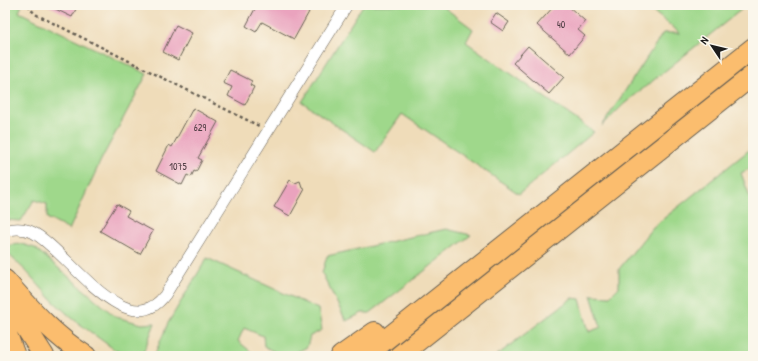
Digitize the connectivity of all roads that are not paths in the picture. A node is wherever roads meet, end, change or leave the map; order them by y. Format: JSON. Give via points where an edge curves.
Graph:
{"nodes":[{"id":1,"x":347,"y":5,"type":"edge"},
{"id":2,"x":753,"y":48,"type":"edge"},
{"id":3,"x":753,"y":76,"type":"edge"},
{"id":4,"x":5,"y":231,"type":"edge"},
{"id":5,"x":5,"y":280,"type":"edge"},
{"id":6,"x":442,"y":294,"type":"junction"},
{"id":7,"x":5,"y":295,"type":"edge"},
{"id":8,"x":5,"y":329,"type":"edge"},
{"id":9,"x":15,"y":356,"type":"edge"},
{"id":10,"x":44,"y":356,"type":"edge"},
{"id":11,"x":86,"y":356,"type":"edge"},
{"id":12,"x":341,"y":356,"type":"edge"},
{"id":13,"x":365,"y":356,"type":"edge"},
{"id":14,"x":400,"y":356,"type":"edge"}],
"edges":[{"from":1,"to":4,"type":"street","via":[[166,295],[151,307],[133,310],[120,306],[34,233],[19,229]]},
{"from":2,"to":6,"type":"highway"},
{"from":3,"to":14,"type":"highway"},
{"from":5,"to":11,"type":"highway","via":[[44,323]]},
{"from":6,"to":12,"type":"highway","via":[[409,306]]},
{"from":6,"to":13,"type":"highway"},
{"from":7,"to":10,"type":"highway"},
{"from":8,"to":9,"type":"highway"}]}
